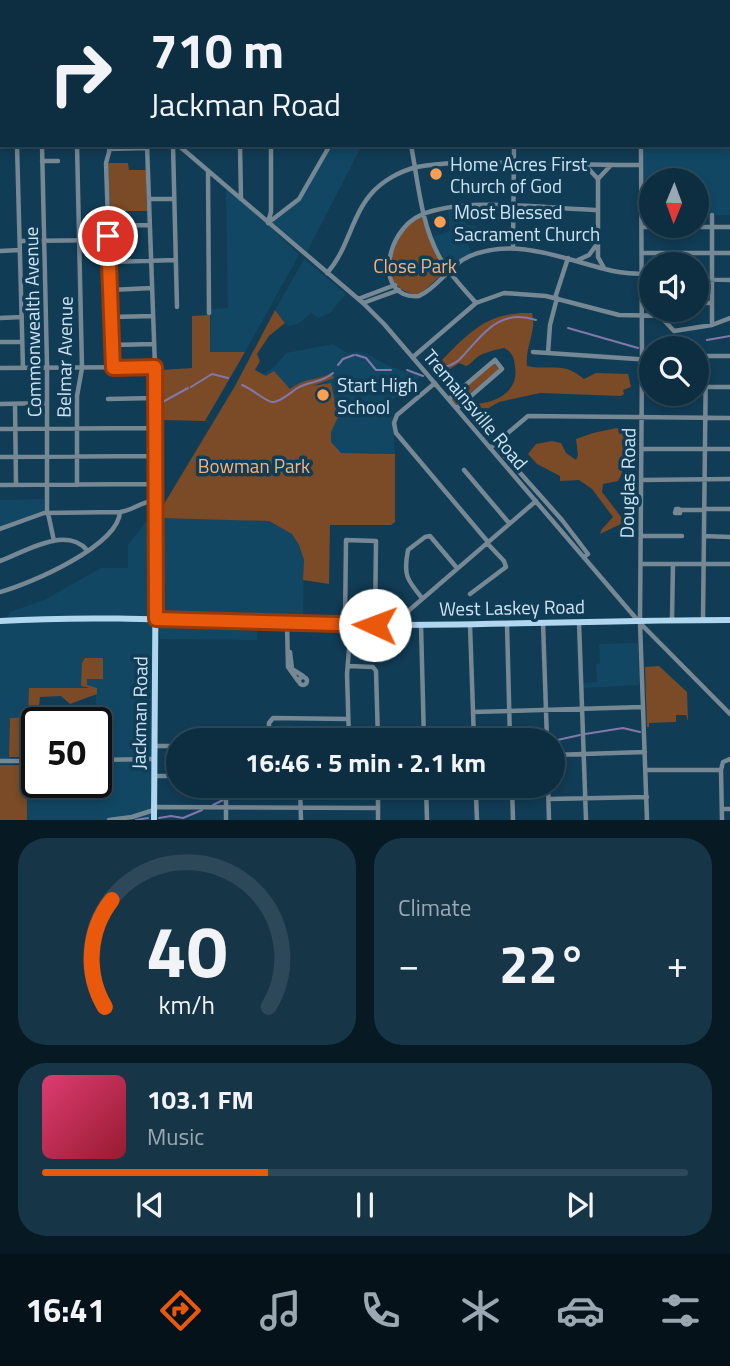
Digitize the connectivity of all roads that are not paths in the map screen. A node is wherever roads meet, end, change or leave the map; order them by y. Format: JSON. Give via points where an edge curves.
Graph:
{"nodes":[{"id":1,"x":17,"y":147,"type":"edge"},
{"id":2,"x":42,"y":147,"type":"edge"},
{"id":3,"x":77,"y":147,"type":"edge"},
{"id":4,"x":110,"y":147,"type":"edge"},
{"id":5,"x":148,"y":147,"type":"edge"},
{"id":6,"x":175,"y":147,"type":"edge"},
{"id":7,"x":178,"y":147,"type":"edge"},
{"id":8,"x":240,"y":147,"type":"edge"},
{"id":9,"x":271,"y":147,"type":"edge"},
{"id":10,"x":329,"y":147,"type":"edge"},
{"id":11,"x":411,"y":147,"type":"edge"},
{"id":12,"x":513,"y":147,"type":"edge"},
{"id":13,"x":641,"y":147,"type":"edge"},
{"id":14,"x":42,"y":161,"type":"junction"},
{"id":15,"x":58,"y":161,"type":"dead end"},
{"id":16,"x":513,"y":163,"type":"junction"},
{"id":17,"x":584,"y":164,"type":"junction"},
{"id":18,"x":611,"y":164,"type":"junction"},
{"id":19,"x":641,"y":165,"type":"junction"},
{"id":20,"x":415,"y":168,"type":"junction"},
{"id":21,"x":641,"y":168,"type":"edge"},
{"id":22,"x":208,"y":171,"type":"junction"},
{"id":23,"x":598,"y":179,"type":"junction"},
{"id":24,"x":174,"y":199,"type":"junction"},
{"id":25,"x":241,"y":199,"type":"junction"},
{"id":26,"x":149,"y":200,"type":"junction"},
{"id":27,"x":513,"y":205,"type":"junction"},
{"id":28,"x":271,"y":210,"type":"junction"},
{"id":29,"x":598,"y":210,"type":"junction"},
{"id":30,"x":283,"y":212,"type":"junction"},
{"id":31,"x":424,"y":213,"type":"junction"},
{"id":32,"x":258,"y":214,"type":"junction"},
{"id":33,"x":712,"y":215,"type":"dead end"},
{"id":34,"x":268,"y":222,"type":"junction"},
{"id":35,"x":150,"y":225,"type":"junction"},
{"id":36,"x":108,"y":226,"type":"junction"},
{"id":37,"x":712,"y":227,"type":"junction"},
{"id":38,"x":730,"y":227,"type":"edge"},
{"id":39,"x":79,"y":240,"type":"junction"},
{"id":40,"x":108,"y":240,"type":"junction"},
{"id":41,"x":598,"y":240,"type":"junction"},
{"id":42,"x":20,"y":241,"type":"junction"},
{"id":43,"x":44,"y":241,"type":"junction"},
{"id":44,"x":513,"y":249,"type":"junction"},
{"id":45,"x":0,"y":250,"type":"edge"},
{"id":46,"x":20,"y":250,"type":"junction"},
{"id":47,"x":712,"y":253,"type":"junction"},
{"id":48,"x":730,"y":253,"type":"edge"},
{"id":49,"x":570,"y":259,"type":"junction"},
{"id":50,"x":176,"y":260,"type":"junction"},
{"id":51,"x":151,"y":261,"type":"junction"},
{"id":52,"x":109,"y":262,"type":"junction"},
{"id":53,"x":605,"y":269,"type":"junction"},
{"id":54,"x":448,"y":270,"type":"junction"},
{"id":55,"x":327,"y":273,"type":"junction"},
{"id":56,"x":639,"y":274,"type":"edge"},
{"id":57,"x":709,"y":278,"type":"edge"},
{"id":58,"x":712,"y":278,"type":"junction"},
{"id":59,"x":730,"y":279,"type":"edge"},
{"id":60,"x":152,"y":288,"type":"junction"},
{"id":61,"x":397,"y":288,"type":"junction"},
{"id":62,"x":110,"y":290,"type":"junction"},
{"id":63,"x":556,"y":298,"type":"junction"},
{"id":64,"x":361,"y":301,"type":"junction"},
{"id":65,"x":476,"y":303,"type":"junction"},
{"id":66,"x":712,"y":303,"type":"joint"},
{"id":67,"x":177,"y":307,"type":"dead end"},
{"id":68,"x":209,"y":313,"type":"dead end"},
{"id":69,"x":153,"y":316,"type":"junction"},
{"id":70,"x":639,"y":316,"type":"edge"},
{"id":71,"x":22,"y":317,"type":"junction"},
{"id":72,"x":111,"y":317,"type":"junction"},
{"id":73,"x":0,"y":318,"type":"edge"},
{"id":74,"x":730,"y":318,"type":"edge"},
{"id":75,"x":664,"y":322,"type":"edge"},
{"id":76,"x":669,"y":322,"type":"edge"},
{"id":77,"x":712,"y":325,"type":"junction"},
{"id":78,"x":669,"y":328,"type":"junction"},
{"id":79,"x":0,"y":342,"type":"edge"},
{"id":80,"x":22,"y":342,"type":"junction"},
{"id":81,"x":154,"y":344,"type":"junction"},
{"id":82,"x":112,"y":345,"type":"junction"},
{"id":83,"x":533,"y":352,"type":"dead end"},
{"id":84,"x":548,"y":353,"type":"junction"},
{"id":85,"x":709,"y":356,"type":"edge"},
{"id":86,"x":730,"y":356,"type":"edge"},
{"id":87,"x":413,"y":357,"type":"junction"},
{"id":88,"x":639,"y":361,"type":"edge"},
{"id":89,"x":155,"y":367,"type":"junction"},
{"id":90,"x":0,"y":368,"type":"edge"},
{"id":91,"x":23,"y":368,"type":"junction"},
{"id":92,"x":47,"y":368,"type":"junction"},
{"id":93,"x":82,"y":368,"type":"junction"},
{"id":94,"x":113,"y":368,"type":"junction"},
{"id":95,"x":435,"y":383,"type":"junction"},
{"id":96,"x":709,"y":386,"type":"edge"},
{"id":97,"x":730,"y":387,"type":"edge"},
{"id":98,"x":108,"y":398,"type":"dead end"},
{"id":99,"x":155,"y":398,"type":"junction"},
{"id":100,"x":449,"y":399,"type":"junction"},
{"id":101,"x":47,"y":403,"type":"junction"},
{"id":102,"x":0,"y":404,"type":"edge"},
{"id":103,"x":15,"y":404,"type":"junction"},
{"id":104,"x":642,"y":406,"type":"edge"},
{"id":105,"x":705,"y":406,"type":"edge"},
{"id":106,"x":457,"y":408,"type":"junction"},
{"id":107,"x":642,"y":418,"type":"junction"},
{"id":108,"x":705,"y":418,"type":"junction"},
{"id":109,"x":730,"y":418,"type":"edge"},
{"id":110,"x":155,"y":428,"type":"junction"},
{"id":111,"x":0,"y":429,"type":"edge"},
{"id":112,"x":15,"y":429,"type":"junction"},
{"id":113,"x":48,"y":429,"type":"junction"},
{"id":114,"x":77,"y":429,"type":"junction"},
{"id":115,"x":493,"y":447,"type":"junction"},
{"id":116,"x":704,"y":448,"type":"junction"},
{"id":117,"x":642,"y":449,"type":"junction"},
{"id":118,"x":730,"y":449,"type":"edge"},
{"id":119,"x":48,"y":456,"type":"junction"},
{"id":120,"x":155,"y":456,"type":"junction"},
{"id":121,"x":0,"y":457,"type":"edge"},
{"id":122,"x":16,"y":457,"type":"junction"},
{"id":123,"x":78,"y":457,"type":"junction"},
{"id":124,"x":464,"y":470,"type":"dead end"},
{"id":125,"x":641,"y":480,"type":"junction"},
{"id":126,"x":704,"y":480,"type":"junction"},
{"id":127,"x":730,"y":480,"type":"edge"},
{"id":128,"x":155,"y":484,"type":"junction"},
{"id":129,"x":0,"y":485,"type":"edge"},
{"id":130,"x":16,"y":485,"type":"junction"},
{"id":131,"x":48,"y":485,"type":"junction"},
{"id":132,"x":78,"y":485,"type":"junction"},
{"id":133,"x":155,"y":501,"type":"junction"},
{"id":134,"x":536,"y":501,"type":"junction"},
{"id":135,"x":730,"y":509,"type":"edge"},
{"id":136,"x":680,"y":510,"type":"dead end"},
{"id":137,"x":704,"y":510,"type":"junction"},
{"id":138,"x":120,"y":512,"type":"junction"},
{"id":139,"x":48,"y":513,"type":"junction"},
{"id":140,"x":509,"y":523,"type":"junction"},
{"id":141,"x":156,"y":524,"type":"joint"},
{"id":142,"x":0,"y":530,"type":"edge"},
{"id":143,"x":641,"y":536,"type":"junction"},
{"id":144,"x":682,"y":536,"type":"dead end"},
{"id":145,"x":704,"y":537,"type":"junction"},
{"id":146,"x":730,"y":537,"type":"edge"},
{"id":147,"x":54,"y":541,"type":"junction"},
{"id":148,"x":488,"y":542,"type":"junction"},
{"id":149,"x":87,"y":550,"type":"junction"},
{"id":150,"x":584,"y":557,"type":"junction"},
{"id":151,"x":0,"y":561,"type":"edge"},
{"id":152,"x":640,"y":564,"type":"junction"},
{"id":153,"x":673,"y":564,"type":"junction"},
{"id":154,"x":704,"y":564,"type":"junction"},
{"id":155,"x":730,"y":564,"type":"edge"},
{"id":156,"x":457,"y":568,"type":"junction"},
{"id":157,"x":0,"y":592,"type":"edge"},
{"id":158,"x":470,"y":594,"type":"dead end"},
{"id":159,"x":422,"y":598,"type":"junction"},
{"id":160,"x":156,"y":619,"type":"junction"},
{"id":161,"x":672,"y":620,"type":"junction"},
{"id":162,"x":703,"y":620,"type":"junction"},
{"id":163,"x":730,"y":620,"type":"edge"},
{"id":164,"x":0,"y":621,"type":"edge"},
{"id":165,"x":579,"y":621,"type":"junction"},
{"id":166,"x":640,"y":621,"type":"junction"},
{"id":167,"x":288,"y":622,"type":"junction"},
{"id":168,"x":543,"y":622,"type":"junction"},
{"id":169,"x":506,"y":623,"type":"junction"},
{"id":170,"x":348,"y":624,"type":"junction"},
{"id":171,"x":470,"y":624,"type":"junction"},
{"id":172,"x":375,"y":625,"type":"junction"},
{"id":173,"x":391,"y":625,"type":"junction"},
{"id":174,"x":421,"y":625,"type":"junction"},
{"id":175,"x":348,"y":666,"type":"junction"},
{"id":176,"x":643,"y":708,"type":"junction"},
{"id":177,"x":546,"y":710,"type":"junction"},
{"id":178,"x":582,"y":710,"type":"junction"},
{"id":179,"x":509,"y":711,"type":"junction"},
{"id":180,"x":473,"y":712,"type":"junction"},
{"id":181,"x":730,"y":714,"type":"edge"},
{"id":182,"x":348,"y":719,"type":"junction"},
{"id":183,"x":269,"y":728,"type":"edge"},
{"id":184,"x":348,"y":728,"type":"edge"},
{"id":185,"x":378,"y":728,"type":"edge"},
{"id":186,"x":424,"y":728,"type":"edge"},
{"id":187,"x":474,"y":728,"type":"edge"},
{"id":188,"x":510,"y":728,"type":"edge"},
{"id":189,"x":547,"y":728,"type":"edge"},
{"id":190,"x":154,"y":746,"type":"junction"},
{"id":191,"x":166,"y":746,"type":"edge"},
{"id":192,"x":645,"y":752,"type":"junction"},
{"id":193,"x":584,"y":754,"type":"junction"},
{"id":194,"x":565,"y":755,"type":"edge"},
{"id":195,"x":730,"y":759,"type":"edge"},
{"id":196,"x":112,"y":760,"type":"edge"},
{"id":197,"x":154,"y":760,"type":"junction"},
{"id":198,"x":0,"y":761,"type":"edge"},
{"id":199,"x":21,"y":761,"type":"edge"},
{"id":200,"x":646,"y":770,"type":"junction"},
{"id":201,"x":720,"y":770,"type":"junction"},
{"id":202,"x":154,"y":776,"type":"junction"},
{"id":203,"x":166,"y":776,"type":"edge"},
{"id":204,"x":647,"y":797,"type":"junction"},
{"id":205,"x":226,"y":798,"type":"edge"},
{"id":206,"x":301,"y":798,"type":"edge"},
{"id":207,"x":378,"y":798,"type":"edge"},
{"id":208,"x":426,"y":798,"type":"edge"},
{"id":209,"x":476,"y":798,"type":"edge"},
{"id":210,"x":512,"y":798,"type":"edge"},
{"id":211,"x":585,"y":798,"type":"junction"},
{"id":212,"x":549,"y":799,"type":"joint"},
{"id":213,"x":226,"y":807,"type":"junction"},
{"id":214,"x":301,"y":807,"type":"junction"},
{"id":215,"x":154,"y":808,"type":"junction"},
{"id":216,"x":378,"y":808,"type":"junction"},
{"id":217,"x":722,"y":809,"type":"junction"},
{"id":218,"x":730,"y":809,"type":"edge"},
{"id":219,"x":109,"y":820,"type":"edge"},
{"id":220,"x":154,"y":820,"type":"edge"},
{"id":221,"x":226,"y":820,"type":"edge"},
{"id":222,"x":300,"y":820,"type":"edge"},
{"id":223,"x":378,"y":820,"type":"edge"},
{"id":224,"x":427,"y":820,"type":"edge"},
{"id":225,"x":477,"y":820,"type":"edge"},
{"id":226,"x":513,"y":820,"type":"edge"},
{"id":227,"x":549,"y":820,"type":"edge"},
{"id":228,"x":586,"y":820,"type":"edge"},
{"id":229,"x":648,"y":820,"type":"edge"},
{"id":230,"x":722,"y":820,"type":"edge"}],
"edges":[{"from":1,"to":42,"type":"street"},
{"from":2,"to":14,"type":"street","name":"Commonwealth Avenue"},
{"from":3,"to":39,"type":"street","name":"Belmar Avenue"},
{"from":4,"to":5,"type":"street"},
{"from":4,"to":36,"type":"street","via":[[106,163]]},
{"from":5,"to":26,"type":"street","name":"Jackman Road"},
{"from":6,"to":24,"type":"street"},
{"from":7,"to":22,"type":"street","name":"Tremainsville Road"},
{"from":8,"to":25,"type":"street"},
{"from":9,"to":28,"type":"street"},
{"from":10,"to":30,"type":"street","via":[[299,199]]},
{"from":11,"to":20,"type":"street"},
{"from":12,"to":16,"type":"street"},
{"from":13,"to":19,"type":"street","name":"Douglas Road"},
{"from":14,"to":15,"type":"street"},
{"from":14,"to":43,"type":"street","name":"Commonwealth Avenue"},
{"from":16,"to":17,"type":"street"},
{"from":16,"to":20,"type":"street"},
{"from":16,"to":27,"type":"street"},
{"from":17,"to":18,"type":"street"},
{"from":17,"to":23,"type":"street"},
{"from":18,"to":19,"type":"street"},
{"from":18,"to":23,"type":"street"},
{"from":19,"to":21,"type":"street","name":"Douglas Road"},
{"from":20,"to":31,"type":"street"},
{"from":20,"to":55,"type":"street","via":[[371,194],[343,252]]},
{"from":22,"to":25,"type":"street","name":"Tremainsville Road"},
{"from":22,"to":68,"type":"street"},
{"from":23,"to":29,"type":"street"},
{"from":24,"to":26,"type":"street"},
{"from":24,"to":50,"type":"street"},
{"from":25,"to":32,"type":"street","name":"Tremainsville Road"},
{"from":26,"to":35,"type":"street","name":"Jackman Road"},
{"from":27,"to":29,"type":"street"},
{"from":27,"to":31,"type":"street"},
{"from":27,"to":44,"type":"street"},
{"from":28,"to":30,"type":"street"},
{"from":28,"to":32,"type":"street"},
{"from":28,"to":34,"type":"street"},
{"from":29,"to":41,"type":"street"},
{"from":30,"to":34,"type":"street"},
{"from":31,"to":54,"type":"street","via":[[433,244]]},
{"from":31,"to":61,"type":"street","via":[[403,227],[392,245],[389,268]]},
{"from":32,"to":34,"type":"street","name":"Tremainsville Road"},
{"from":33,"to":37,"type":"street"},
{"from":34,"to":55,"type":"street","name":"Tremainsville Road"},
{"from":35,"to":36,"type":"street"},
{"from":35,"to":51,"type":"street","name":"Jackman Road"},
{"from":36,"to":40,"type":"street"},
{"from":37,"to":38,"type":"street"},
{"from":37,"to":47,"type":"street"},
{"from":39,"to":40,"type":"street"},
{"from":39,"to":43,"type":"street"},
{"from":39,"to":93,"type":"street","name":"Belmar Avenue"},
{"from":40,"to":52,"type":"street"},
{"from":41,"to":49,"type":"street","via":[[590,254]]},
{"from":41,"to":53,"type":"street","via":[[598,259]]},
{"from":42,"to":43,"type":"street"},
{"from":42,"to":46,"type":"street"},
{"from":43,"to":92,"type":"street","name":"Commonwealth Avenue"},
{"from":44,"to":49,"type":"street"},
{"from":44,"to":54,"type":"street","via":[[474,255]]},
{"from":45,"to":46,"type":"street"},
{"from":46,"to":71,"type":"street"},
{"from":47,"to":48,"type":"street"},
{"from":47,"to":58,"type":"street"},
{"from":49,"to":53,"type":"street"},
{"from":49,"to":63,"type":"street"},
{"from":50,"to":51,"type":"street"},
{"from":50,"to":67,"type":"street"},
{"from":51,"to":52,"type":"street"},
{"from":51,"to":60,"type":"street","name":"Jackman Road"},
{"from":52,"to":62,"type":"street"},
{"from":53,"to":56,"type":"street"},
{"from":54,"to":61,"type":"street","via":[[423,295],[410,296]]},
{"from":54,"to":65,"type":"street"},
{"from":55,"to":64,"type":"street","name":"Tremainsville Road"},
{"from":57,"to":58,"type":"street"},
{"from":58,"to":59,"type":"street"},
{"from":58,"to":66,"type":"street"},
{"from":60,"to":62,"type":"street"},
{"from":60,"to":69,"type":"street","name":"Jackman Road"},
{"from":61,"to":64,"type":"street"},
{"from":62,"to":72,"type":"street"},
{"from":63,"to":65,"type":"street","via":[[509,292]]},
{"from":63,"to":70,"type":"street","via":[[614,315]]},
{"from":63,"to":84,"type":"street"},
{"from":64,"to":87,"type":"street","name":"Tremainsville Road"},
{"from":65,"to":87,"type":"street"},
{"from":66,"to":77,"type":"street"},
{"from":69,"to":72,"type":"street"},
{"from":69,"to":81,"type":"street","name":"Jackman Road"},
{"from":71,"to":73,"type":"street"},
{"from":71,"to":80,"type":"street"},
{"from":72,"to":82,"type":"street"},
{"from":74,"to":77,"type":"street"},
{"from":75,"to":78,"type":"street"},
{"from":76,"to":78,"type":"street"},
{"from":77,"to":78,"type":"street"},
{"from":79,"to":80,"type":"street"},
{"from":80,"to":91,"type":"street"},
{"from":81,"to":82,"type":"street"},
{"from":81,"to":89,"type":"street","name":"Jackman Road"},
{"from":82,"to":94,"type":"street"},
{"from":83,"to":84,"type":"street"},
{"from":84,"to":88,"type":"street"},
{"from":85,"to":86,"type":"street"},
{"from":87,"to":95,"type":"street","name":"Tremainsville Road"},
{"from":89,"to":94,"type":"street"},
{"from":89,"to":99,"type":"street","name":"Jackman Road"},
{"from":90,"to":91,"type":"street"},
{"from":91,"to":92,"type":"street"},
{"from":92,"to":93,"type":"street"},
{"from":92,"to":101,"type":"street","name":"Commonwealth Avenue"},
{"from":93,"to":94,"type":"street"},
{"from":93,"to":114,"type":"street","name":"Belmar Avenue"},
{"from":95,"to":100,"type":"street","name":"Tremainsville Road"},
{"from":95,"to":148,"type":"street","via":[[396,417],[397,436]]},
{"from":96,"to":97,"type":"street"},
{"from":98,"to":99,"type":"street"},
{"from":99,"to":110,"type":"street","name":"Jackman Road"},
{"from":100,"to":106,"type":"street","name":"Tremainsville Road"},
{"from":100,"to":106,"type":"street","via":[[495,360],[502,369]]},
{"from":101,"to":103,"type":"street"},
{"from":101,"to":113,"type":"street","name":"Commonwealth Avenue"},
{"from":102,"to":103,"type":"street"},
{"from":103,"to":112,"type":"street"},
{"from":104,"to":107,"type":"street","name":"Douglas Road"},
{"from":105,"to":108,"type":"street"},
{"from":106,"to":115,"type":"street","name":"Tremainsville Road"},
{"from":107,"to":108,"type":"street"},
{"from":107,"to":115,"type":"street","via":[[527,416]]},
{"from":107,"to":117,"type":"street","name":"Douglas Road"},
{"from":108,"to":109,"type":"street"},
{"from":108,"to":116,"type":"street"},
{"from":110,"to":114,"type":"street"},
{"from":110,"to":120,"type":"street","name":"Jackman Road"},
{"from":111,"to":112,"type":"street"},
{"from":112,"to":113,"type":"street"},
{"from":112,"to":122,"type":"street"},
{"from":113,"to":114,"type":"street"},
{"from":113,"to":119,"type":"street","name":"Commonwealth Avenue"},
{"from":114,"to":123,"type":"street","name":"Belmar Avenue"},
{"from":115,"to":134,"type":"street","name":"Tremainsville Road"},
{"from":115,"to":150,"type":"street","via":[[562,520],[588,554]]},
{"from":116,"to":117,"type":"street"},
{"from":116,"to":118,"type":"street"},
{"from":116,"to":126,"type":"street"},
{"from":117,"to":125,"type":"street","name":"Douglas Road"},
{"from":119,"to":122,"type":"street"},
{"from":119,"to":123,"type":"street"},
{"from":119,"to":131,"type":"street","name":"Commonwealth Avenue"},
{"from":120,"to":123,"type":"street"},
{"from":120,"to":128,"type":"street","name":"Jackman Road"},
{"from":121,"to":122,"type":"street"},
{"from":122,"to":130,"type":"street"},
{"from":123,"to":132,"type":"street","name":"Belmar Avenue"},
{"from":124,"to":140,"type":"street"},
{"from":125,"to":126,"type":"street"},
{"from":125,"to":143,"type":"street","name":"Douglas Road"},
{"from":126,"to":127,"type":"street"},
{"from":126,"to":137,"type":"street"},
{"from":128,"to":132,"type":"street"},
{"from":128,"to":133,"type":"street","name":"Jackman Road"},
{"from":129,"to":130,"type":"street"},
{"from":130,"to":131,"type":"street"},
{"from":131,"to":132,"type":"street"},
{"from":131,"to":139,"type":"street","name":"Commonwealth Avenue"},
{"from":133,"to":138,"type":"street"},
{"from":133,"to":141,"type":"street","name":"Jackman Road"},
{"from":134,"to":140,"type":"street"},
{"from":134,"to":150,"type":"street","name":"Tremainsville Road"},
{"from":135,"to":137,"type":"street"},
{"from":136,"to":137,"type":"street"},
{"from":137,"to":145,"type":"street"},
{"from":138,"to":139,"type":"street"},
{"from":138,"to":149,"type":"street","via":[[117,524]]},
{"from":139,"to":142,"type":"street"},
{"from":139,"to":147,"type":"street","name":"Commonwealth Avenue"},
{"from":140,"to":148,"type":"street"},
{"from":141,"to":160,"type":"main road","name":"Jackman Road"},
{"from":143,"to":144,"type":"street"},
{"from":143,"to":152,"type":"street","name":"Douglas Road"},
{"from":145,"to":146,"type":"street"},
{"from":145,"to":154,"type":"street"},
{"from":147,"to":149,"type":"street","via":[[74,542]]},
{"from":147,"to":151,"type":"street"},
{"from":148,"to":156,"type":"street"},
{"from":148,"to":158,"type":"street","via":[[506,567]]},
{"from":149,"to":157,"type":"street","via":[[43,577]]},
{"from":150,"to":166,"type":"street","name":"Tremainsville Road"},
{"from":152,"to":153,"type":"street"},
{"from":152,"to":166,"type":"street","name":"Douglas Road"},
{"from":153,"to":154,"type":"street"},
{"from":153,"to":161,"type":"street"},
{"from":154,"to":155,"type":"street"},
{"from":154,"to":162,"type":"street"},
{"from":156,"to":159,"type":"street"},
{"from":156,"to":159,"type":"street","via":[[430,536],[408,550],[407,580]]},
{"from":159,"to":173,"type":"street"},
{"from":160,"to":164,"type":"main road","name":"West Laskey Road"},
{"from":160,"to":167,"type":"main road","name":"West Laskey Road"},
{"from":160,"to":190,"type":"main road","name":"Jackman Road"},
{"from":161,"to":162,"type":"main road","name":"West Laskey Road"},
{"from":161,"to":166,"type":"main road","name":"West Laskey Road"},
{"from":162,"to":163,"type":"main road","name":"West Laskey Road"},
{"from":165,"to":166,"type":"main road","name":"West Laskey Road"},
{"from":165,"to":168,"type":"main road","name":"West Laskey Road"},
{"from":165,"to":178,"type":"street"},
{"from":166,"to":176,"type":"street","name":"Douglas Road"},
{"from":166,"to":181,"type":"street","name":"Tremainsville Road"},
{"from":167,"to":167,"type":"street","via":[[288,667],[299,681],[303,676],[292,667]]},
{"from":167,"to":170,"type":"main road","name":"West Laskey Road"},
{"from":168,"to":169,"type":"main road","name":"West Laskey Road"},
{"from":168,"to":177,"type":"street"},
{"from":169,"to":171,"type":"main road","name":"West Laskey Road"},
{"from":169,"to":179,"type":"street"},
{"from":170,"to":172,"type":"main road","name":"West Laskey Road"},
{"from":170,"to":172,"type":"street","via":[[346,540],[376,541]]},
{"from":170,"to":175,"type":"street"},
{"from":171,"to":174,"type":"main road","name":"West Laskey Road"},
{"from":171,"to":180,"type":"street"},
{"from":172,"to":173,"type":"main road","name":"West Laskey Road"},
{"from":173,"to":174,"type":"main road","name":"West Laskey Road"},
{"from":174,"to":186,"type":"street"},
{"from":175,"to":182,"type":"street"},
{"from":175,"to":185,"type":"street","via":[[376,671]]},
{"from":176,"to":178,"type":"street"},
{"from":176,"to":192,"type":"street","name":"Douglas Road"},
{"from":177,"to":178,"type":"street"},
{"from":177,"to":179,"type":"street"},
{"from":177,"to":189,"type":"street"},
{"from":178,"to":193,"type":"street"},
{"from":179,"to":180,"type":"street"},
{"from":179,"to":188,"type":"street"},
{"from":180,"to":187,"type":"street"},
{"from":182,"to":183,"type":"street","via":[[273,718]]},
{"from":182,"to":184,"type":"street"},
{"from":190,"to":191,"type":"street"},
{"from":190,"to":197,"type":"main road","name":"Jackman Road"},
{"from":192,"to":193,"type":"street"},
{"from":192,"to":200,"type":"street","name":"Douglas Road"},
{"from":193,"to":194,"type":"street"},
{"from":193,"to":211,"type":"street"},
{"from":195,"to":201,"type":"street"},
{"from":196,"to":197,"type":"street"},
{"from":197,"to":202,"type":"main road","name":"Jackman Road"},
{"from":198,"to":199,"type":"street"},
{"from":200,"to":201,"type":"street"},
{"from":200,"to":204,"type":"street","name":"Douglas Road"},
{"from":201,"to":217,"type":"street"},
{"from":202,"to":203,"type":"street"},
{"from":202,"to":215,"type":"main road","name":"Jackman Road"},
{"from":204,"to":211,"type":"street"},
{"from":204,"to":229,"type":"street","name":"Douglas Road"},
{"from":205,"to":213,"type":"street"},
{"from":206,"to":214,"type":"street"},
{"from":207,"to":216,"type":"street"},
{"from":208,"to":224,"type":"street"},
{"from":209,"to":225,"type":"street"},
{"from":210,"to":226,"type":"street"},
{"from":211,"to":212,"type":"street"},
{"from":211,"to":228,"type":"street"},
{"from":212,"to":227,"type":"street"},
{"from":213,"to":214,"type":"street"},
{"from":213,"to":215,"type":"street"},
{"from":213,"to":221,"type":"street"},
{"from":214,"to":216,"type":"street"},
{"from":214,"to":222,"type":"street"},
{"from":215,"to":219,"type":"street"},
{"from":215,"to":220,"type":"main road","name":"Jackman Road"},
{"from":216,"to":223,"type":"street"},
{"from":217,"to":218,"type":"street"},
{"from":217,"to":230,"type":"street"}]}
